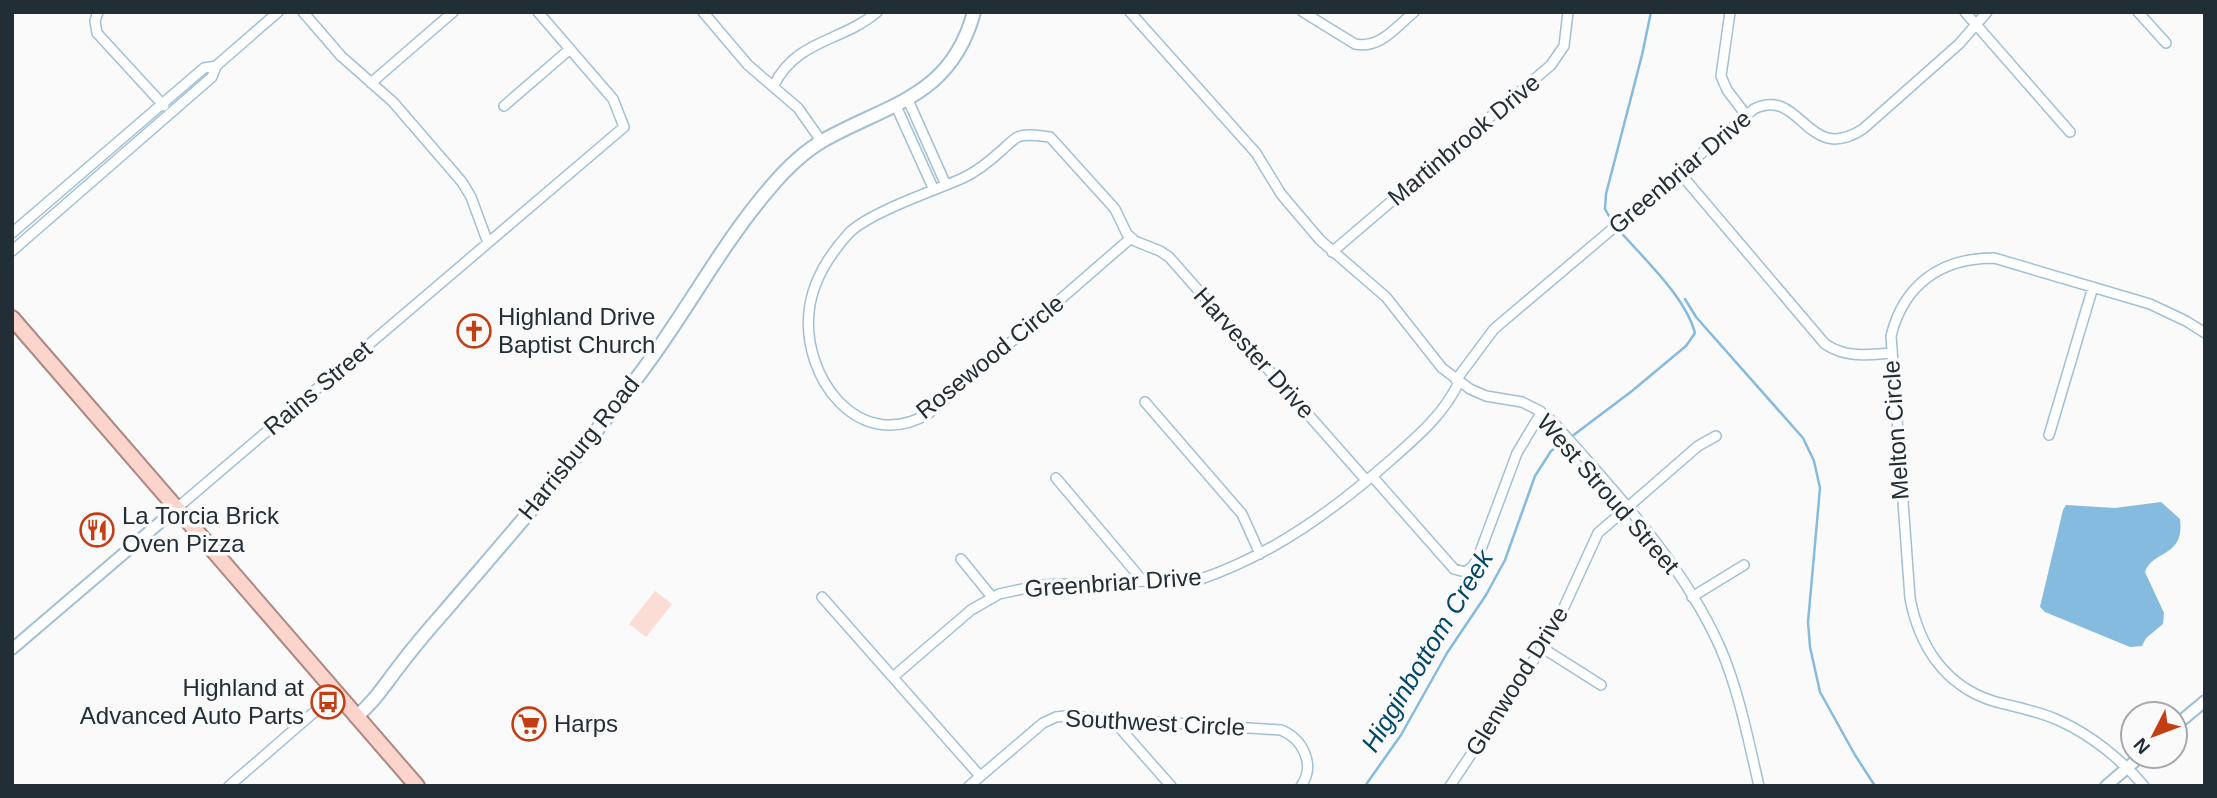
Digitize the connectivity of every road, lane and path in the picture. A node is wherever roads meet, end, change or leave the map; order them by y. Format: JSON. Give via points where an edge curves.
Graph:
{"nodes":[{"id":1,"x":98,"y":12,"type":"edge"},
{"id":2,"x":278,"y":12,"type":"edge"},
{"id":3,"x":303,"y":12,"type":"edge"},
{"id":4,"x":453,"y":12,"type":"edge"},
{"id":5,"x":538,"y":12,"type":"edge"},
{"id":6,"x":703,"y":12,"type":"edge"},
{"id":7,"x":877,"y":12,"type":"edge"},
{"id":8,"x":974,"y":12,"type":"edge"},
{"id":9,"x":1130,"y":12,"type":"edge"},
{"id":10,"x":1303,"y":12,"type":"edge"},
{"id":11,"x":1414,"y":12,"type":"edge"},
{"id":12,"x":1568,"y":12,"type":"edge"},
{"id":13,"x":1730,"y":12,"type":"edge"},
{"id":14,"x":1965,"y":12,"type":"edge"},
{"id":15,"x":1987,"y":12,"type":"edge"},
{"id":16,"x":2138,"y":12,"type":"edge"},
{"id":17,"x":1976,"y":24,"type":"junction"},
{"id":18,"x":2166,"y":43,"type":"dead end"},
{"id":19,"x":570,"y":49,"type":"junction"},
{"id":20,"x":216,"y":66,"type":"junction"},
{"id":21,"x":186,"y":83,"type":"junction"},
{"id":22,"x":371,"y":83,"type":"junction"},
{"id":23,"x":774,"y":85,"type":"junction"},
{"id":24,"x":194,"y":93,"type":"junction"},
{"id":25,"x":908,"y":100,"type":"junction"},
{"id":26,"x":162,"y":104,"type":"junction"},
{"id":27,"x":504,"y":106,"type":"dead end"},
{"id":28,"x":896,"y":107,"type":"junction"},
{"id":29,"x":171,"y":114,"type":"junction"},
{"id":30,"x":1746,"y":115,"type":"junction"},
{"id":31,"x":2070,"y":132,"type":"dead end"},
{"id":32,"x":822,"y":142,"type":"junction"},
{"id":33,"x":1679,"y":172,"type":"junction"},
{"id":34,"x":946,"y":185,"type":"junction"},
{"id":35,"x":934,"y":190,"type":"junction"},
{"id":36,"x":12,"y":233,"type":"edge"},
{"id":37,"x":1131,"y":238,"type":"junction"},
{"id":38,"x":488,"y":243,"type":"junction"},
{"id":39,"x":12,"y":251,"type":"edge"},
{"id":40,"x":1332,"y":252,"type":"junction"},
{"id":41,"x":2093,"y":287,"type":"junction"},
{"id":42,"x":12,"y":318,"type":"edge"},
{"id":43,"x":2205,"y":333,"type":"edge"},
{"id":44,"x":1891,"y":353,"type":"junction"},
{"id":45,"x":1457,"y":381,"type":"junction"},
{"id":46,"x":1145,"y":402,"type":"dead end"},
{"id":47,"x":1541,"y":413,"type":"junction"},
{"id":48,"x":2049,"y":435,"type":"dead end"},
{"id":49,"x":1716,"y":436,"type":"dead end"},
{"id":50,"x":1056,"y":478,"type":"dead end"},
{"id":51,"x":1369,"y":478,"type":"junction"},
{"id":52,"x":177,"y":508,"type":"junction"},
{"id":53,"x":1627,"y":508,"type":"junction"},
{"id":54,"x":1260,"y":554,"type":"junction"},
{"id":55,"x":961,"y":559,"type":"dead end"},
{"id":56,"x":1744,"y":565,"type":"dead end"},
{"id":57,"x":1143,"y":581,"type":"junction"},
{"id":58,"x":822,"y":597,"type":"dead end"},
{"id":59,"x":992,"y":597,"type":"junction"},
{"id":60,"x":1692,"y":597,"type":"junction"},
{"id":61,"x":1541,"y":647,"type":"junction"},
{"id":62,"x":12,"y":649,"type":"edge"},
{"id":63,"x":893,"y":677,"type":"junction"},
{"id":64,"x":1601,"y":685,"type":"dead end"},
{"id":65,"x":2205,"y":701,"type":"edge"},
{"id":66,"x":319,"y":708,"type":"dead end"},
{"id":67,"x":2189,"y":714,"type":"edge"},
{"id":68,"x":356,"y":717,"type":"junction"},
{"id":69,"x":1112,"y":719,"type":"junction"},
{"id":70,"x":2119,"y":761,"type":"edge"},
{"id":71,"x":2125,"y":770,"type":"edge"},
{"id":72,"x":2131,"y":770,"type":"edge"},
{"id":73,"x":980,"y":776,"type":"junction"},
{"id":74,"x":229,"y":786,"type":"edge"},
{"id":75,"x":417,"y":786,"type":"edge"},
{"id":76,"x":969,"y":786,"type":"edge"},
{"id":77,"x":1171,"y":786,"type":"edge"},
{"id":78,"x":1301,"y":786,"type":"edge"},
{"id":79,"x":1450,"y":786,"type":"edge"},
{"id":80,"x":1759,"y":786,"type":"edge"},
{"id":81,"x":2106,"y":786,"type":"edge"},
{"id":82,"x":2144,"y":786,"type":"edge"}],
"edges":[{"from":1,"to":26,"type":"street","via":[[97,33]]},
{"from":2,"to":20,"type":"street"},
{"from":3,"to":22,"type":"street"},
{"from":4,"to":22,"type":"street"},
{"from":5,"to":19,"type":"street"},
{"from":6,"to":23,"type":"street","via":[[748,65]]},
{"from":7,"to":23,"type":"street","via":[[864,23],[803,51]]},
{"from":8,"to":25,"type":"main road","name":"Harrisburg Road","via":[[949,65]]},
{"from":9,"to":40,"type":"street","name":"West Stroud Street","via":[[1256,153],[1281,194]]},
{"from":10,"to":11,"type":"street","via":[[1364,46],[1380,41]]},
{"from":12,"to":40,"type":"street","name":"Martinbrook Drive","via":[[1564,46],[1551,65]]},
{"from":13,"to":30,"type":"street","via":[[1721,76]]},
{"from":14,"to":17,"type":"street"},
{"from":15,"to":17,"type":"street","name":"Greenbriar Drive"},
{"from":16,"to":18,"type":"street"},
{"from":17,"to":30,"type":"street","name":"Greenbriar Drive","via":[[1851,137],[1823,137],[1782,107],[1761,106]]},
{"from":17,"to":31,"type":"street"},
{"from":19,"to":27,"type":"street"},
{"from":19,"to":38,"type":"street","name":"Rains Street","via":[[613,99],[624,127]]},
{"from":20,"to":21,"type":"street","via":[[204,68]]},
{"from":20,"to":24,"type":"street","via":[[212,78]]},
{"from":21,"to":24,"type":"street"},
{"from":21,"to":26,"type":"street"},
{"from":22,"to":38,"type":"street","via":[[462,182]]},
{"from":23,"to":32,"type":"street","via":[[798,108]]},
{"from":24,"to":29,"type":"street"},
{"from":25,"to":28,"type":"main road","name":"Harrisburg Road"},
{"from":25,"to":34,"type":"street"},
{"from":26,"to":29,"type":"street"},
{"from":26,"to":36,"type":"street"},
{"from":28,"to":32,"type":"main road","name":"Harrisburg Road"},
{"from":28,"to":35,"type":"street"},
{"from":29,"to":39,"type":"street"},
{"from":30,"to":33,"type":"street","name":"Greenbriar Drive"},
{"from":32,"to":68,"type":"main road","name":"Harrisburg Road","via":[[769,188],[606,418]]},
{"from":33,"to":44,"type":"street","via":[[1825,344],[1851,355]]},
{"from":33,"to":45,"type":"street","name":"Greenbriar Drive","via":[[1494,329]]},
{"from":34,"to":35,"type":"street","name":"Rosewood Circle"},
{"from":34,"to":37,"type":"street","name":"Rosewood Circle","via":[[979,170],[1018,137],[1050,137],[1115,209]]},
{"from":35,"to":37,"type":"street","name":"Rosewood Circle","via":[[854,229],[830,257],[811,296],[808,333],[815,363],[834,396],[868,423],[906,424],[928,414]]},
{"from":37,"to":51,"type":"street","name":"Harvester Drive","via":[[1169,257]]},
{"from":38,"to":52,"type":"street","name":"Rains Street"},
{"from":40,"to":45,"type":"street","name":"West Stroud Street","via":[[1385,296]]},
{"from":41,"to":43,"type":"street","name":"Melton Circle","via":[[2150,304]]},
{"from":41,"to":44,"type":"street","name":"Melton Circle","via":[[1994,258],[1953,264],[1927,277],[1908,296],[1895,321]]},
{"from":41,"to":48,"type":"street"},
{"from":42,"to":52,"type":"main road"},
{"from":44,"to":70,"type":"street","name":"Melton Circle","via":[[1910,598],[1918,628],[1937,664],[1950,678],[1979,695],[2066,724]]},
{"from":45,"to":47,"type":"street","name":"West Stroud Street","via":[[1486,396],[1522,402]]},
{"from":45,"to":51,"type":"street","name":"Greenbriar Drive","via":[[1434,421]]},
{"from":46,"to":54,"type":"street","via":[[1242,514]]},
{"from":47,"to":51,"type":"street","name":"Harvester Drive","via":[[1517,453],[1477,560],[1465,572],[1454,569]]},
{"from":47,"to":53,"type":"street","name":"West Stroud Street"},
{"from":49,"to":53,"type":"street","name":"Glenwood Drive"},
{"from":50,"to":57,"type":"street"},
{"from":51,"to":54,"type":"street","name":"Greenbriar Drive","via":[[1322,517]]},
{"from":52,"to":62,"type":"street","name":"Rains Street"},
{"from":52,"to":68,"type":"main road"},
{"from":53,"to":60,"type":"street","name":"West Stroud Street"},
{"from":53,"to":61,"type":"street","name":"Glenwood Drive","via":[[1593,541],[1571,595]]},
{"from":54,"to":57,"type":"street","name":"Greenbriar Drive","via":[[1201,579]]},
{"from":55,"to":59,"type":"street"},
{"from":56,"to":60,"type":"street"},
{"from":57,"to":59,"type":"street","name":"Greenbriar Drive","via":[[1032,586]]},
{"from":58,"to":63,"type":"street"},
{"from":59,"to":63,"type":"street","name":"Greenbriar Drive"},
{"from":60,"to":80,"type":"street","name":"West Stroud Street","via":[[1731,676]]},
{"from":61,"to":64,"type":"street"},
{"from":61,"to":79,"type":"street","name":"Glenwood Drive"},
{"from":63,"to":73,"type":"street"},
{"from":65,"to":67,"type":"street"},
{"from":66,"to":74,"type":"street"},
{"from":68,"to":75,"type":"main road"},
{"from":69,"to":73,"type":"street","name":"Southwest Circle","via":[[1050,719]]},
{"from":69,"to":77,"type":"street"},
{"from":69,"to":78,"type":"street","name":"Southwest Circle","via":[[1281,730],[1293,736],[1307,757],[1307,775]]},
{"from":71,"to":81,"type":"street"},
{"from":72,"to":82,"type":"street","name":"Melton Circle"},
{"from":73,"to":76,"type":"street","name":"Southwest Circle"}]}
